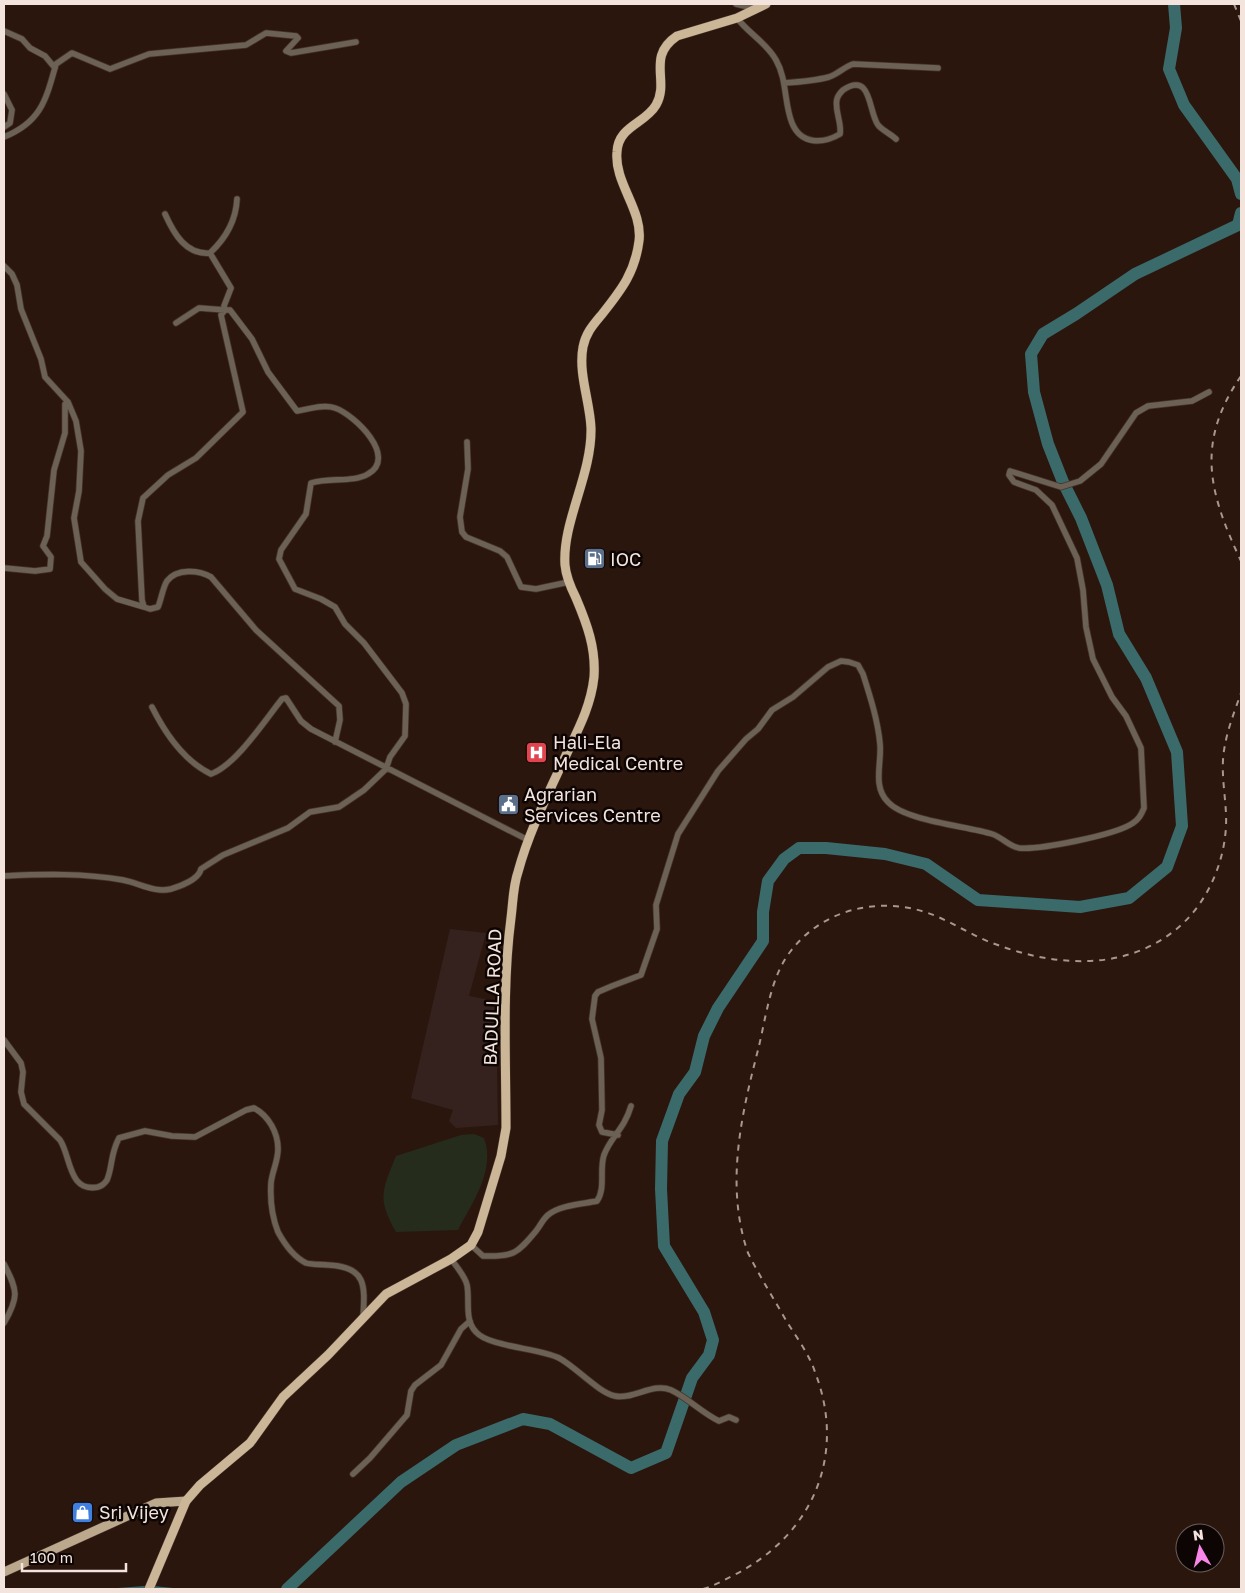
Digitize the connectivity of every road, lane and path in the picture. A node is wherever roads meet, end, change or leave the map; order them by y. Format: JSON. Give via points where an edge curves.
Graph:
{"nodes":[{"id":1,"x":736,"y":4,"type":"edge"},
{"id":2,"x":762,"y":6,"type":"edge"},
{"id":3,"x":737,"y":18,"type":"junction"},
{"id":4,"x":4,"y":31,"type":"edge"},
{"id":5,"x":356,"y":42,"type":"dead end"},
{"id":6,"x":55,"y":68,"type":"junction"},
{"id":7,"x":938,"y":68,"type":"dead end"},
{"id":8,"x":784,"y":83,"type":"junction"},
{"id":9,"x":4,"y":94,"type":"edge"},
{"id":10,"x":4,"y":128,"type":"edge"},
{"id":11,"x":4,"y":137,"type":"edge"},
{"id":12,"x":896,"y":139,"type":"dead end"},
{"id":13,"x":237,"y":199,"type":"dead end"},
{"id":14,"x":165,"y":214,"type":"dead end"},
{"id":15,"x":210,"y":253,"type":"junction"},
{"id":16,"x":4,"y":266,"type":"edge"},
{"id":17,"x":225,"y":310,"type":"junction"},
{"id":18,"x":176,"y":323,"type":"dead end"},
{"id":19,"x":1210,"y":392,"type":"dead end"},
{"id":20,"x":68,"y":402,"type":"junction"},
{"id":21,"x":467,"y":442,"type":"dead end"},
{"id":22,"x":4,"y":568,"type":"edge"},
{"id":23,"x":569,"y":582,"type":"junction"},
{"id":24,"x":144,"y":607,"type":"junction"},
{"id":25,"x":152,"y":707,"type":"dead end"},
{"id":26,"x":335,"y":742,"type":"junction"},
{"id":27,"x":386,"y":769,"type":"junction"},
{"id":28,"x":528,"y":840,"type":"junction"},
{"id":29,"x":4,"y":876,"type":"edge"},
{"id":30,"x":4,"y":1040,"type":"edge"},
{"id":31,"x":631,"y":1106,"type":"dead end"},
{"id":32,"x":618,"y":1135,"type":"junction"},
{"id":33,"x":471,"y":1245,"type":"junction"},
{"id":34,"x":451,"y":1259,"type":"junction"},
{"id":35,"x":4,"y":1264,"type":"edge"},
{"id":36,"x":363,"y":1318,"type":"junction"},
{"id":37,"x":470,"y":1322,"type":"junction"},
{"id":38,"x":4,"y":1323,"type":"edge"},
{"id":39,"x":736,"y":1420,"type":"dead end"},
{"id":40,"x":353,"y":1474,"type":"dead end"},
{"id":41,"x":186,"y":1501,"type":"junction"},
{"id":42,"x":4,"y":1572,"type":"edge"},
{"id":43,"x":149,"y":1589,"type":"edge"}],
"edges":[{"from":1,"to":2,"type":"street"},
{"from":2,"to":3,"type":"highway","name":"BADULLA ROAD"},
{"from":3,"to":8,"type":"street","via":[[776,60]]},
{"from":3,"to":23,"type":"highway","name":"BADULLA ROAD","via":[[677,36],[668,42],[659,60],[658,104],[620,136],[616,152],[618,168],[640,238],[634,268],[589,329],[582,349],[591,429],[588,466],[568,534],[565,566]]},
{"from":4,"to":6,"type":"street","via":[[22,39]]},
{"from":5,"to":6,"type":"street","via":[[291,53],[286,51],[298,38],[296,36],[266,33],[246,44],[149,54],[110,69],[72,53]]},
{"from":6,"to":11,"type":"street","via":[[48,94],[32,122]]},
{"from":7,"to":8,"type":"street","via":[[853,64],[828,77]]},
{"from":8,"to":12,"type":"street","via":[[792,123],[810,141],[828,142],[840,134],[836,102],[839,93],[851,85],[866,90],[876,121]]},
{"from":9,"to":10,"type":"street","via":[[12,110],[10,123]]},
{"from":13,"to":15,"type":"street","via":[[230,225],[221,242]]},
{"from":14,"to":15,"type":"street","via":[[184,245],[200,254]]},
{"from":15,"to":17,"type":"street","via":[[231,288]]},
{"from":16,"to":20,"type":"street","via":[[17,285],[21,308],[45,377]]},
{"from":17,"to":18,"type":"street","via":[[199,308]]},
{"from":17,"to":24,"type":"street","via":[[221,315],[243,412],[196,458],[168,475],[143,498],[138,521]]},
{"from":17,"to":27,"type":"street","via":[[230,310],[252,338],[268,372],[297,411],[326,407],[349,415],[365,429],[377,449],[376,466],[368,474],[348,479],[324,478],[311,483],[306,514],[281,550],[279,559],[295,589],[334,608],[402,693],[406,704],[405,736],[390,757]]},
{"from":19,"to":32,"type":"street","via":[[1192,401],[1148,406],[1136,413],[1101,464],[1080,481],[1061,487],[1010,472],[1009,475],[1014,482],[1036,490],[1052,505],[1077,558],[1086,627],[1094,659],[1140,748],[1144,808],[1140,817],[1108,834],[1019,848],[994,834],[899,810],[888,802],[878,782],[880,744],[863,674],[858,665],[849,662],[841,661],[828,667],[772,710],[758,730],[718,772],[678,834],[656,905],[657,929],[641,975],[595,996],[592,1019],[601,1058],[602,1110],[598,1125],[602,1132]]},
{"from":20,"to":22,"type":"street","via":[[65,404],[65,433],[54,470],[47,536],[42,546],[51,557],[50,569]]},
{"from":20,"to":24,"type":"street","via":[[76,421],[81,451],[74,518],[81,562],[117,599]]},
{"from":21,"to":23,"type":"street","via":[[468,469],[460,517],[462,532],[466,537],[500,551],[521,586],[536,589]]},
{"from":23,"to":28,"type":"highway","name":"BADULLA ROAD","via":[[588,629],[594,654],[594,678],[588,708]]},
{"from":24,"to":26,"type":"street","via":[[158,607],[168,581],[177,575],[191,571],[211,577],[256,630],[339,706],[340,720]]},
{"from":25,"to":26,"type":"street","via":[[180,750],[201,770],[211,774],[220,771],[240,750],[282,699],[286,698],[310,729]]},
{"from":26,"to":27,"type":"street"},
{"from":27,"to":28,"type":"street"},
{"from":27,"to":29,"type":"street","via":[[339,807],[310,812],[272,836],[223,855],[201,869],[196,878],[171,889],[144,887],[124,880],[66,875]]},
{"from":28,"to":33,"type":"highway","name":"BADULLA ROAD","via":[[516,875],[506,953],[506,1128],[478,1232]]},
{"from":30,"to":36,"type":"street","via":[[21,1063],[24,1104],[60,1140],[75,1180],[86,1186],[103,1186],[119,1138],[144,1131],[195,1137],[246,1110],[254,1108],[262,1112],[274,1131],[278,1149],[271,1183],[271,1208],[282,1240],[307,1263],[342,1266],[355,1271],[365,1292]]},
{"from":31,"to":32,"type":"street"},
{"from":32,"to":33,"type":"street","via":[[604,1156],[600,1170],[602,1194],[597,1201],[548,1215],[514,1254],[483,1256]]},
{"from":33,"to":34,"type":"highway"},
{"from":34,"to":36,"type":"highway","via":[[386,1294]]},
{"from":34,"to":37,"type":"street","via":[[466,1283]]},
{"from":35,"to":38,"type":"street","via":[[14,1282],[15,1303]]},
{"from":36,"to":41,"type":"highway","via":[[283,1397],[250,1443]]},
{"from":37,"to":39,"type":"street","via":[[477,1334],[559,1358],[606,1394],[618,1397],[660,1388],[670,1389],[718,1421]]},
{"from":37,"to":40,"type":"street","via":[[461,1329],[441,1365],[415,1384],[406,1415]]},
{"from":41,"to":42,"type":"main road","via":[[156,1503]]},
{"from":41,"to":43,"type":"highway"}]}
